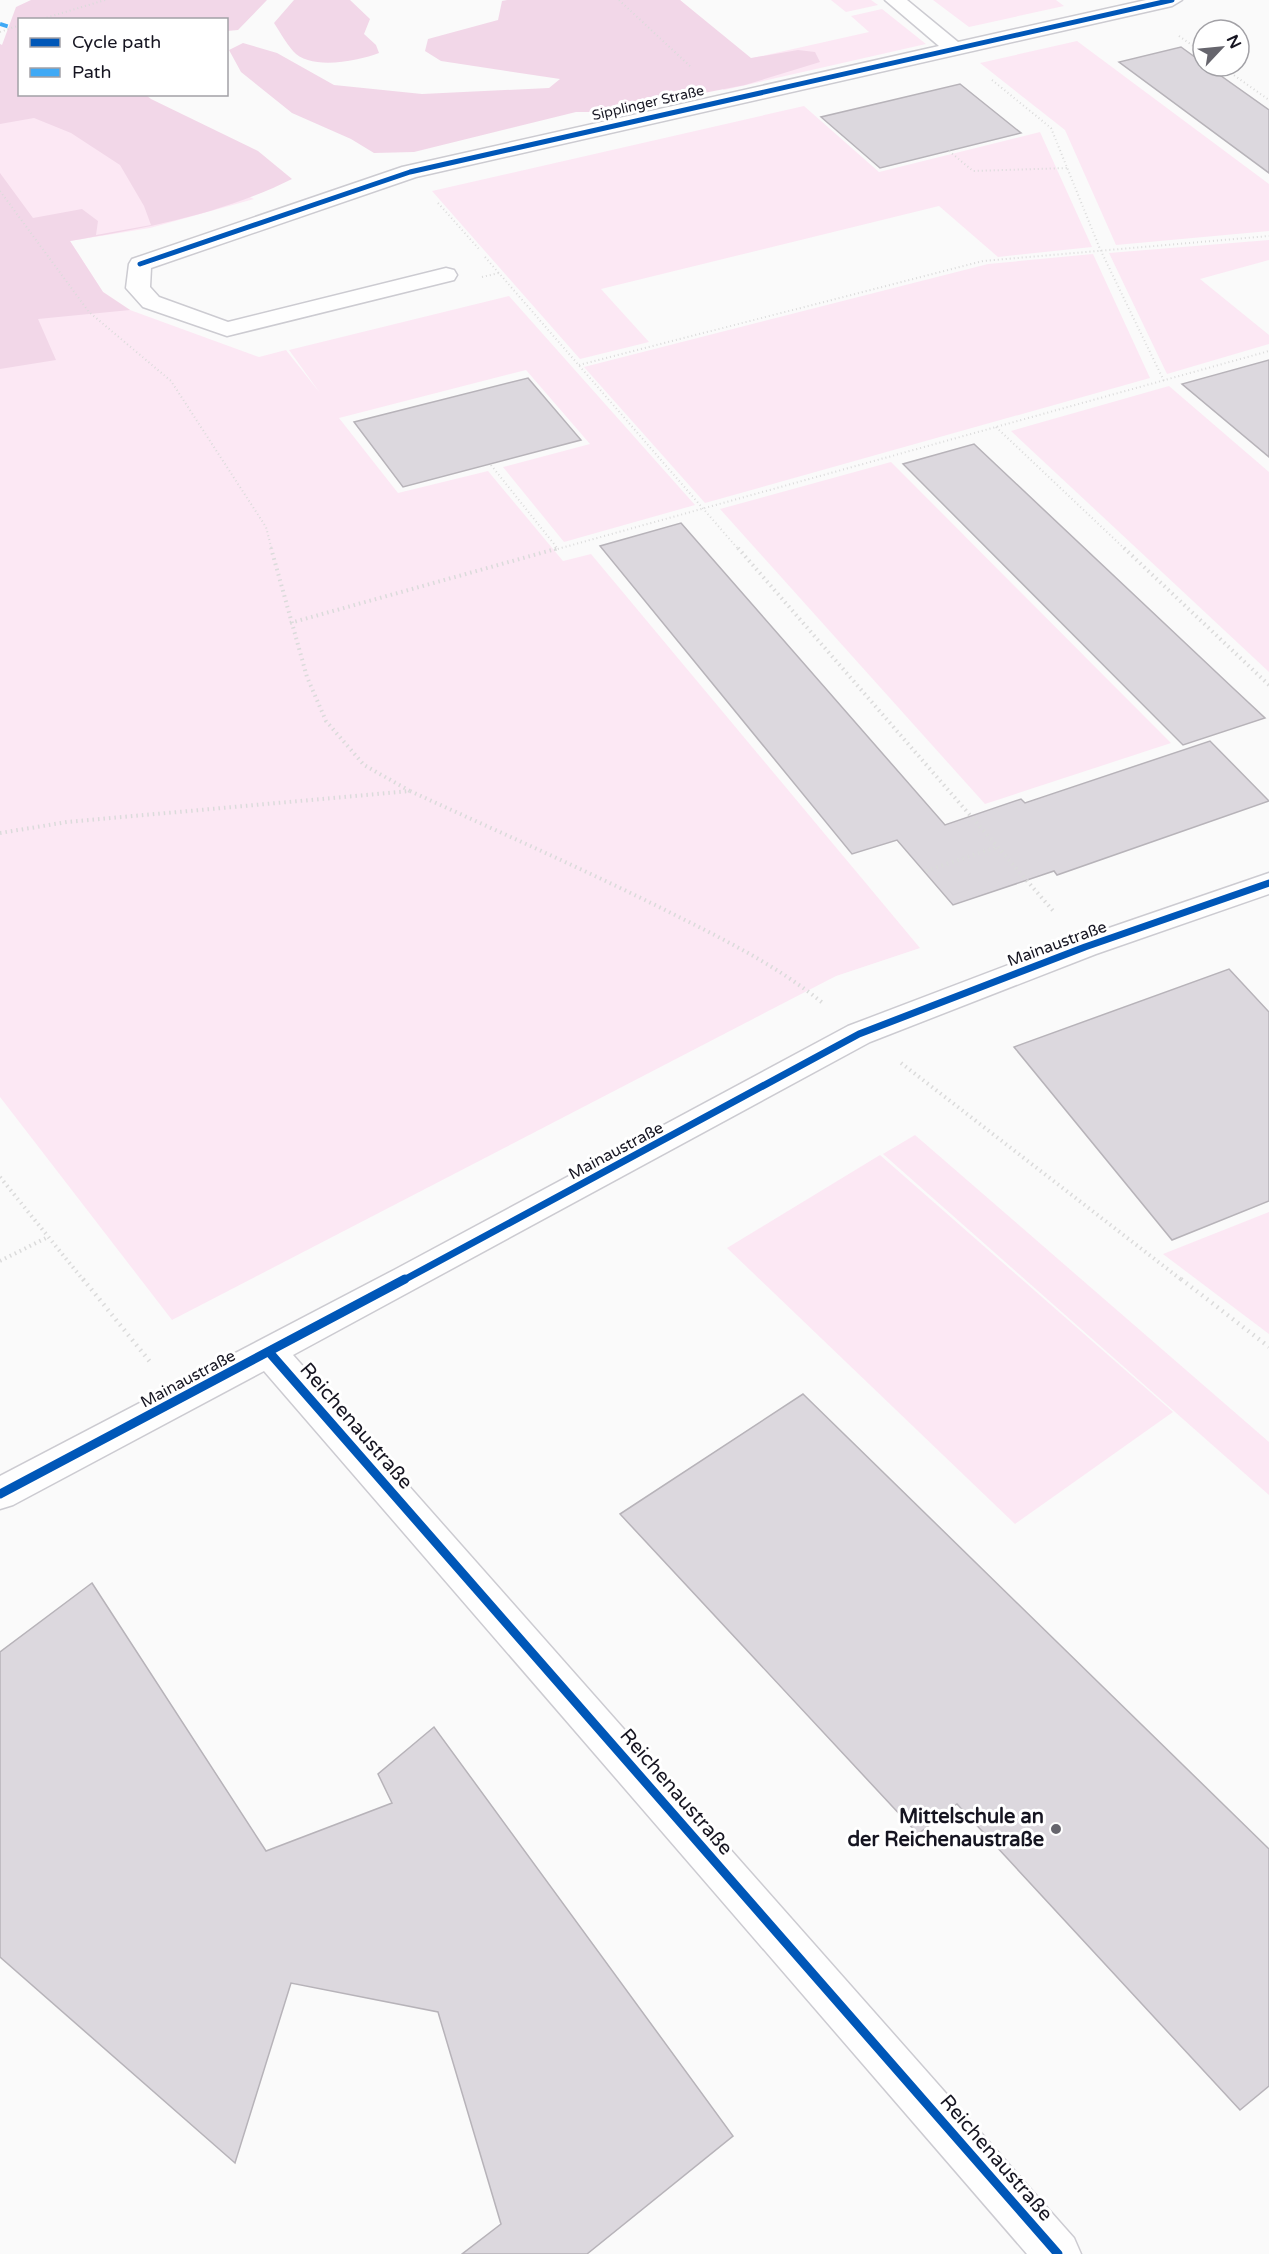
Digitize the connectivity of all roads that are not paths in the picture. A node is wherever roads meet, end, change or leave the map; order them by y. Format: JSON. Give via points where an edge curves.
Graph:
{"nodes":[{"id":1,"x":895,"y":0,"type":"edge"},
{"id":2,"x":1172,"y":0,"type":"edge"},
{"id":3,"x":952,"y":47,"type":"junction"},
{"id":4,"x":446,"y":275,"type":"dead end"},
{"id":5,"x":1269,"y":884,"type":"edge"},
{"id":6,"x":269,"y":1352,"type":"junction"},
{"id":7,"x":0,"y":1494,"type":"edge"},
{"id":8,"x":1058,"y":2254,"type":"edge"}],
"edges":[{"from":1,"to":3,"type":"street"},
{"from":2,"to":3,"type":"street","name":"Sipplinger Straße"},
{"from":3,"to":4,"type":"street","name":"Sipplinger Straße","via":[[410,172],[140,264],[138,288],[151,302],[227,329]]},
{"from":5,"to":6,"type":"street","name":"Mainaustraße","via":[[1085,947],[859,1034]]},
{"from":6,"to":7,"type":"street","name":"Mainaustraße"},
{"from":6,"to":8,"type":"street","name":"Reichenaustraße"}]}
